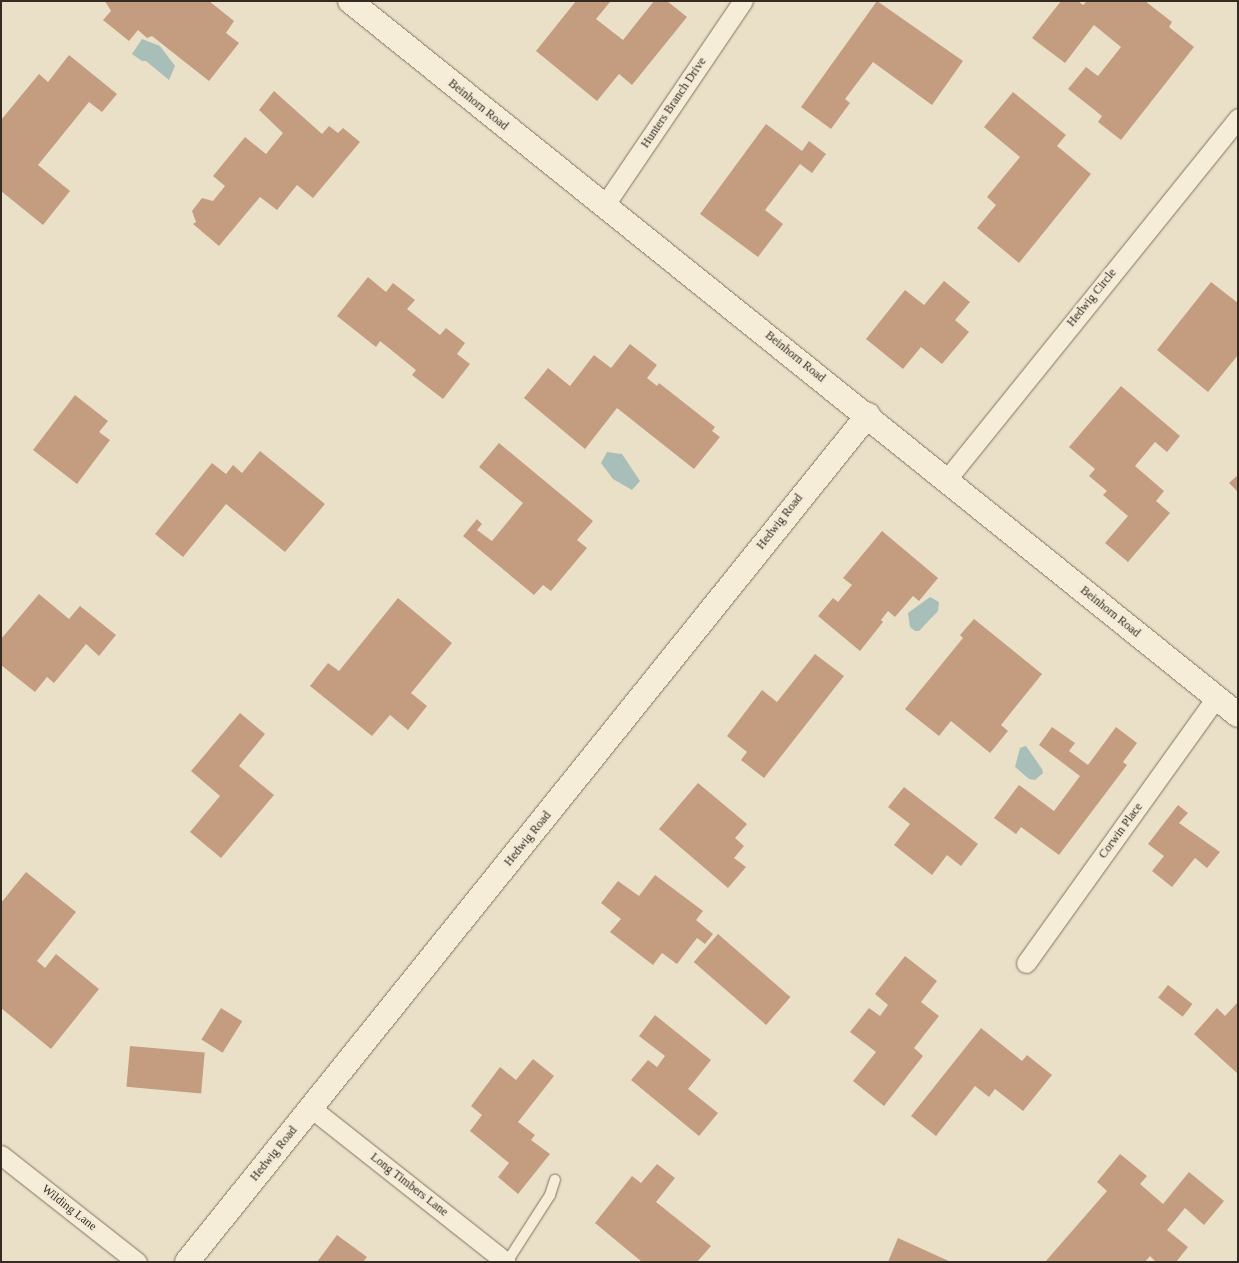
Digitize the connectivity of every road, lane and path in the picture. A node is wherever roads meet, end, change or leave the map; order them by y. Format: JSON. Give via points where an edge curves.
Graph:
{"nodes":[{"id":1,"x":350,"y":1,"type":"edge"},
{"id":2,"x":744,"y":1,"type":"edge"},
{"id":3,"x":1238,"y":118,"type":"edge"},
{"id":4,"x":604,"y":206,"type":"junction"},
{"id":5,"x":868,"y":415,"type":"junction"},
{"id":6,"x":947,"y":479,"type":"junction"},
{"id":7,"x":1216,"y":698,"type":"junction"},
{"id":8,"x":1238,"y":715,"type":"edge"},
{"id":9,"x":1026,"y":963,"type":"dead end"},
{"id":10,"x":311,"y":1108,"type":"junction"},
{"id":11,"x":1,"y":1155,"type":"edge"},
{"id":12,"x":555,"y":1180,"type":"dead end"},
{"id":13,"x":137,"y":1262,"type":"edge"},
{"id":14,"x":187,"y":1262,"type":"edge"},
{"id":15,"x":507,"y":1262,"type":"edge"}],
"edges":[{"from":1,"to":4,"type":"street","name":"Beinhorn Road"},
{"from":2,"to":4,"type":"street","name":"Hunters Branch Drive"},
{"from":3,"to":6,"type":"street","name":"Hedwig Circle"},
{"from":4,"to":5,"type":"street","name":"Beinhorn Road"},
{"from":5,"to":6,"type":"street","name":"Beinhorn Road"},
{"from":5,"to":10,"type":"street","name":"Hedwig Road"},
{"from":6,"to":7,"type":"street","name":"Beinhorn Road"},
{"from":7,"to":8,"type":"street","name":"Beinhorn Road"},
{"from":7,"to":9,"type":"street","name":"Corwin Place"},
{"from":10,"to":14,"type":"street","name":"Hedwig Road"},
{"from":10,"to":15,"type":"street","name":"Long Timbers Lane"},
{"from":11,"to":13,"type":"street","name":"Wilding Lane"},
{"from":12,"to":15,"type":"lane","via":[[541,1211]]}]}
